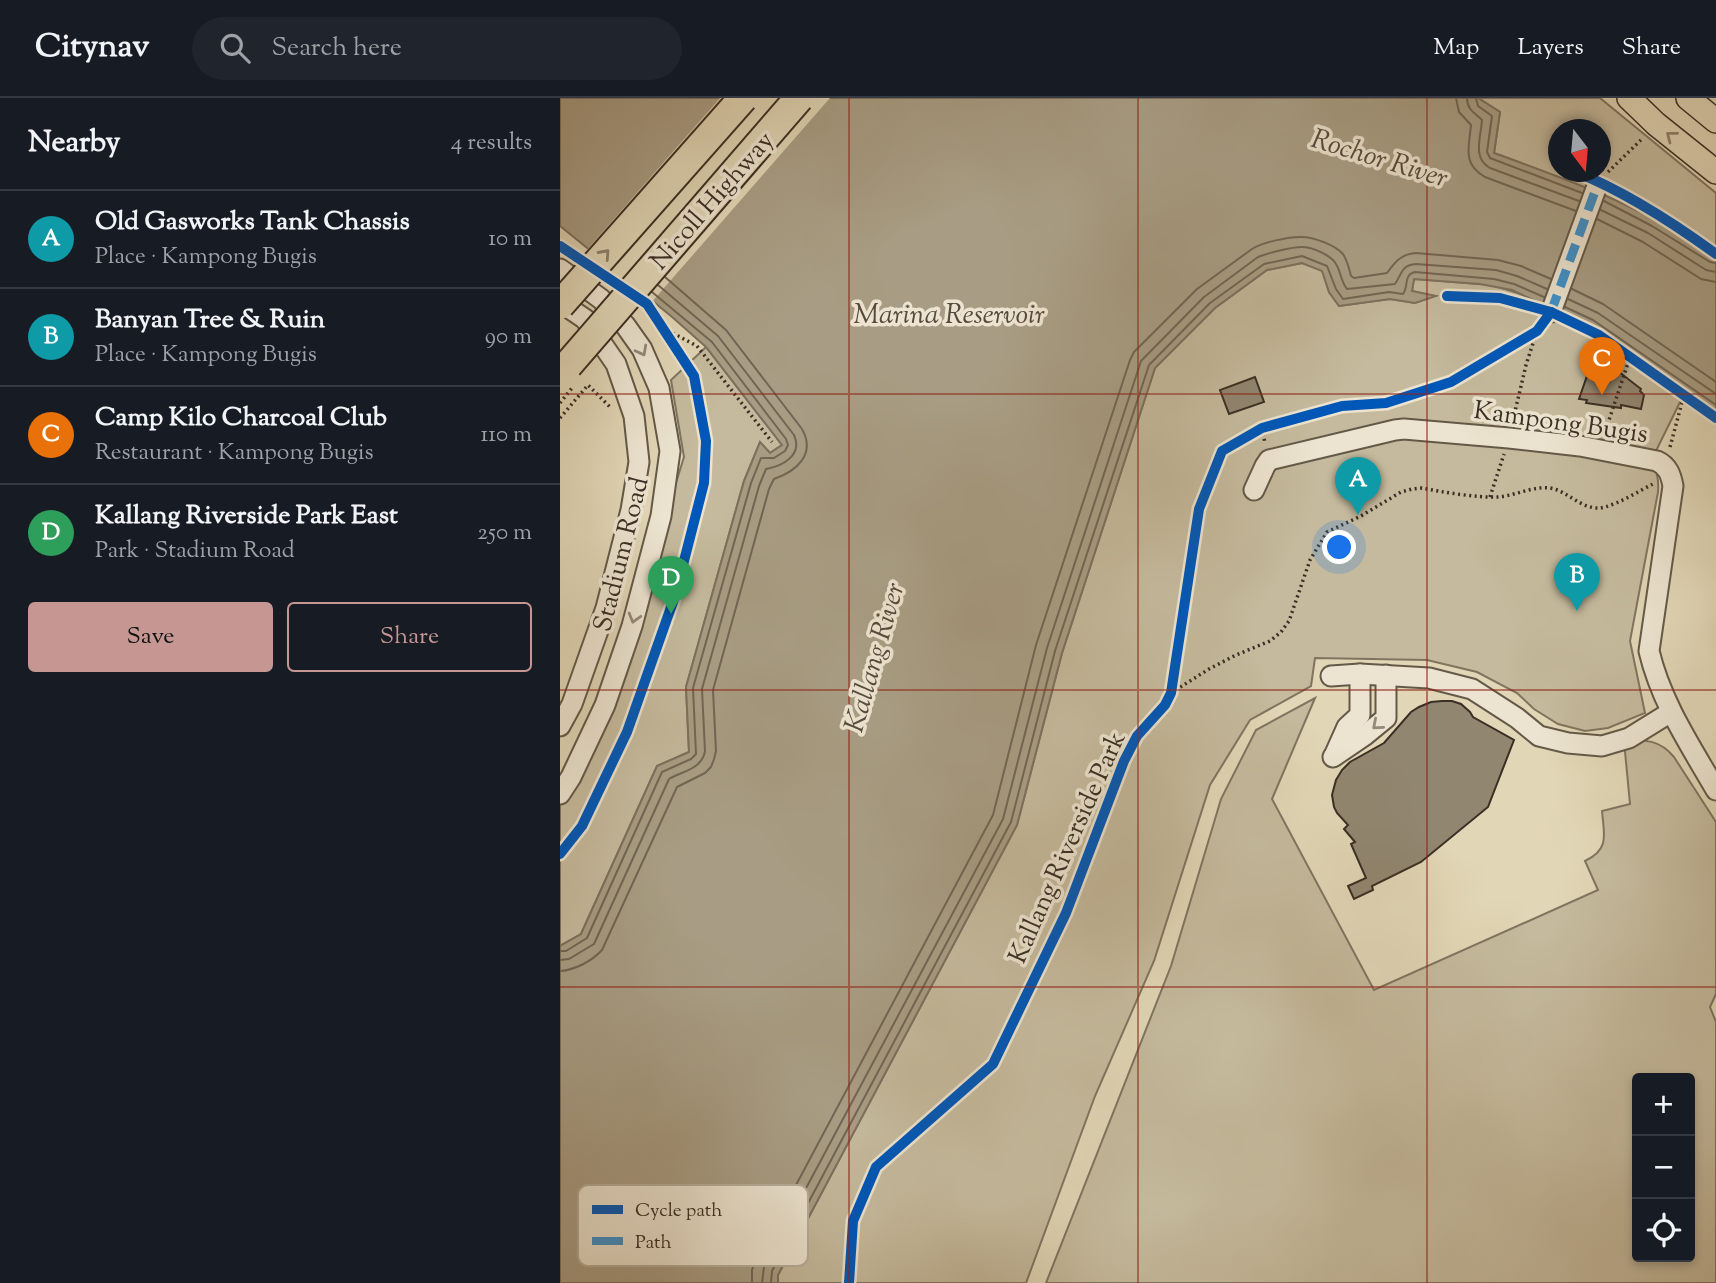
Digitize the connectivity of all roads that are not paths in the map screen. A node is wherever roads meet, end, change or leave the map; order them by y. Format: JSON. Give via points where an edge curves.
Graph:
{"nodes":[{"id":1,"x":743,"y":98,"type":"edge"},
{"id":2,"x":799,"y":98,"type":"edge"},
{"id":3,"x":1629,"y":98,"type":"edge"},
{"id":4,"x":1688,"y":98,"type":"edge"},
{"id":5,"x":1716,"y":121,"type":"edge"},
{"id":6,"x":1716,"y":172,"type":"edge"},
{"id":7,"x":1597,"y":186,"type":"road end"},
{"id":8,"x":560,"y":269,"type":"edge"},
{"id":9,"x":560,"y":303,"type":"edge"},
{"id":10,"x":1550,"y":313,"type":"road end"},
{"id":11,"x":568,"y":365,"type":"dead end"},
{"id":12,"x":1254,"y":490,"type":"dead end"},
{"id":13,"x":1360,"y":674,"type":"junction"},
{"id":14,"x":1386,"y":675,"type":"junction"},
{"id":15,"x":1331,"y":676,"type":"dead end"},
{"id":16,"x":1671,"y":712,"type":"junction"},
{"id":17,"x":560,"y":726,"type":"edge"},
{"id":18,"x":1716,"y":790,"type":"edge"},
{"id":19,"x":560,"y":794,"type":"edge"}],
"edges":[{"from":9,"to":1,"type":"highway","name":"Nicoll Highway","one_way":true,"bridge":true},
{"from":2,"to":11,"type":"highway","name":"Nicoll Highway","bridge":true},
{"from":6,"to":3,"type":"main road","one_way":true},
{"from":4,"to":5,"type":"main road"},
{"from":7,"to":10,"type":"street"},
{"from":8,"to":19,"type":"street","name":"Stadium Road","one_way":true,"via":[[601,299],[642,349],[659,388],[670,451],[662,516],[632,626],[605,705]]},
{"from":9,"to":17,"type":"street","name":"Stadium Road","via":[[585,319],[616,364],[634,416],[639,462],[606,608]]},
{"from":12,"to":16,"type":"street","name":"Kampong Bugis","via":[[1269,460],[1404,429],[1509,438],[1657,461],[1668,471],[1673,486],[1649,651]]},
{"from":13,"to":14,"type":"street"},
{"from":14,"to":13,"type":"street","one_way":true,"via":[[1386,718],[1333,757],[1347,727],[1360,715]]},
{"from":13,"to":15,"type":"street"},
{"from":14,"to":16,"type":"street","via":[[1429,678],[1472,689],[1539,736],[1568,743],[1602,746],[1629,738]]},
{"from":16,"to":18,"type":"street","name":"Kampong Bugis"}]}
